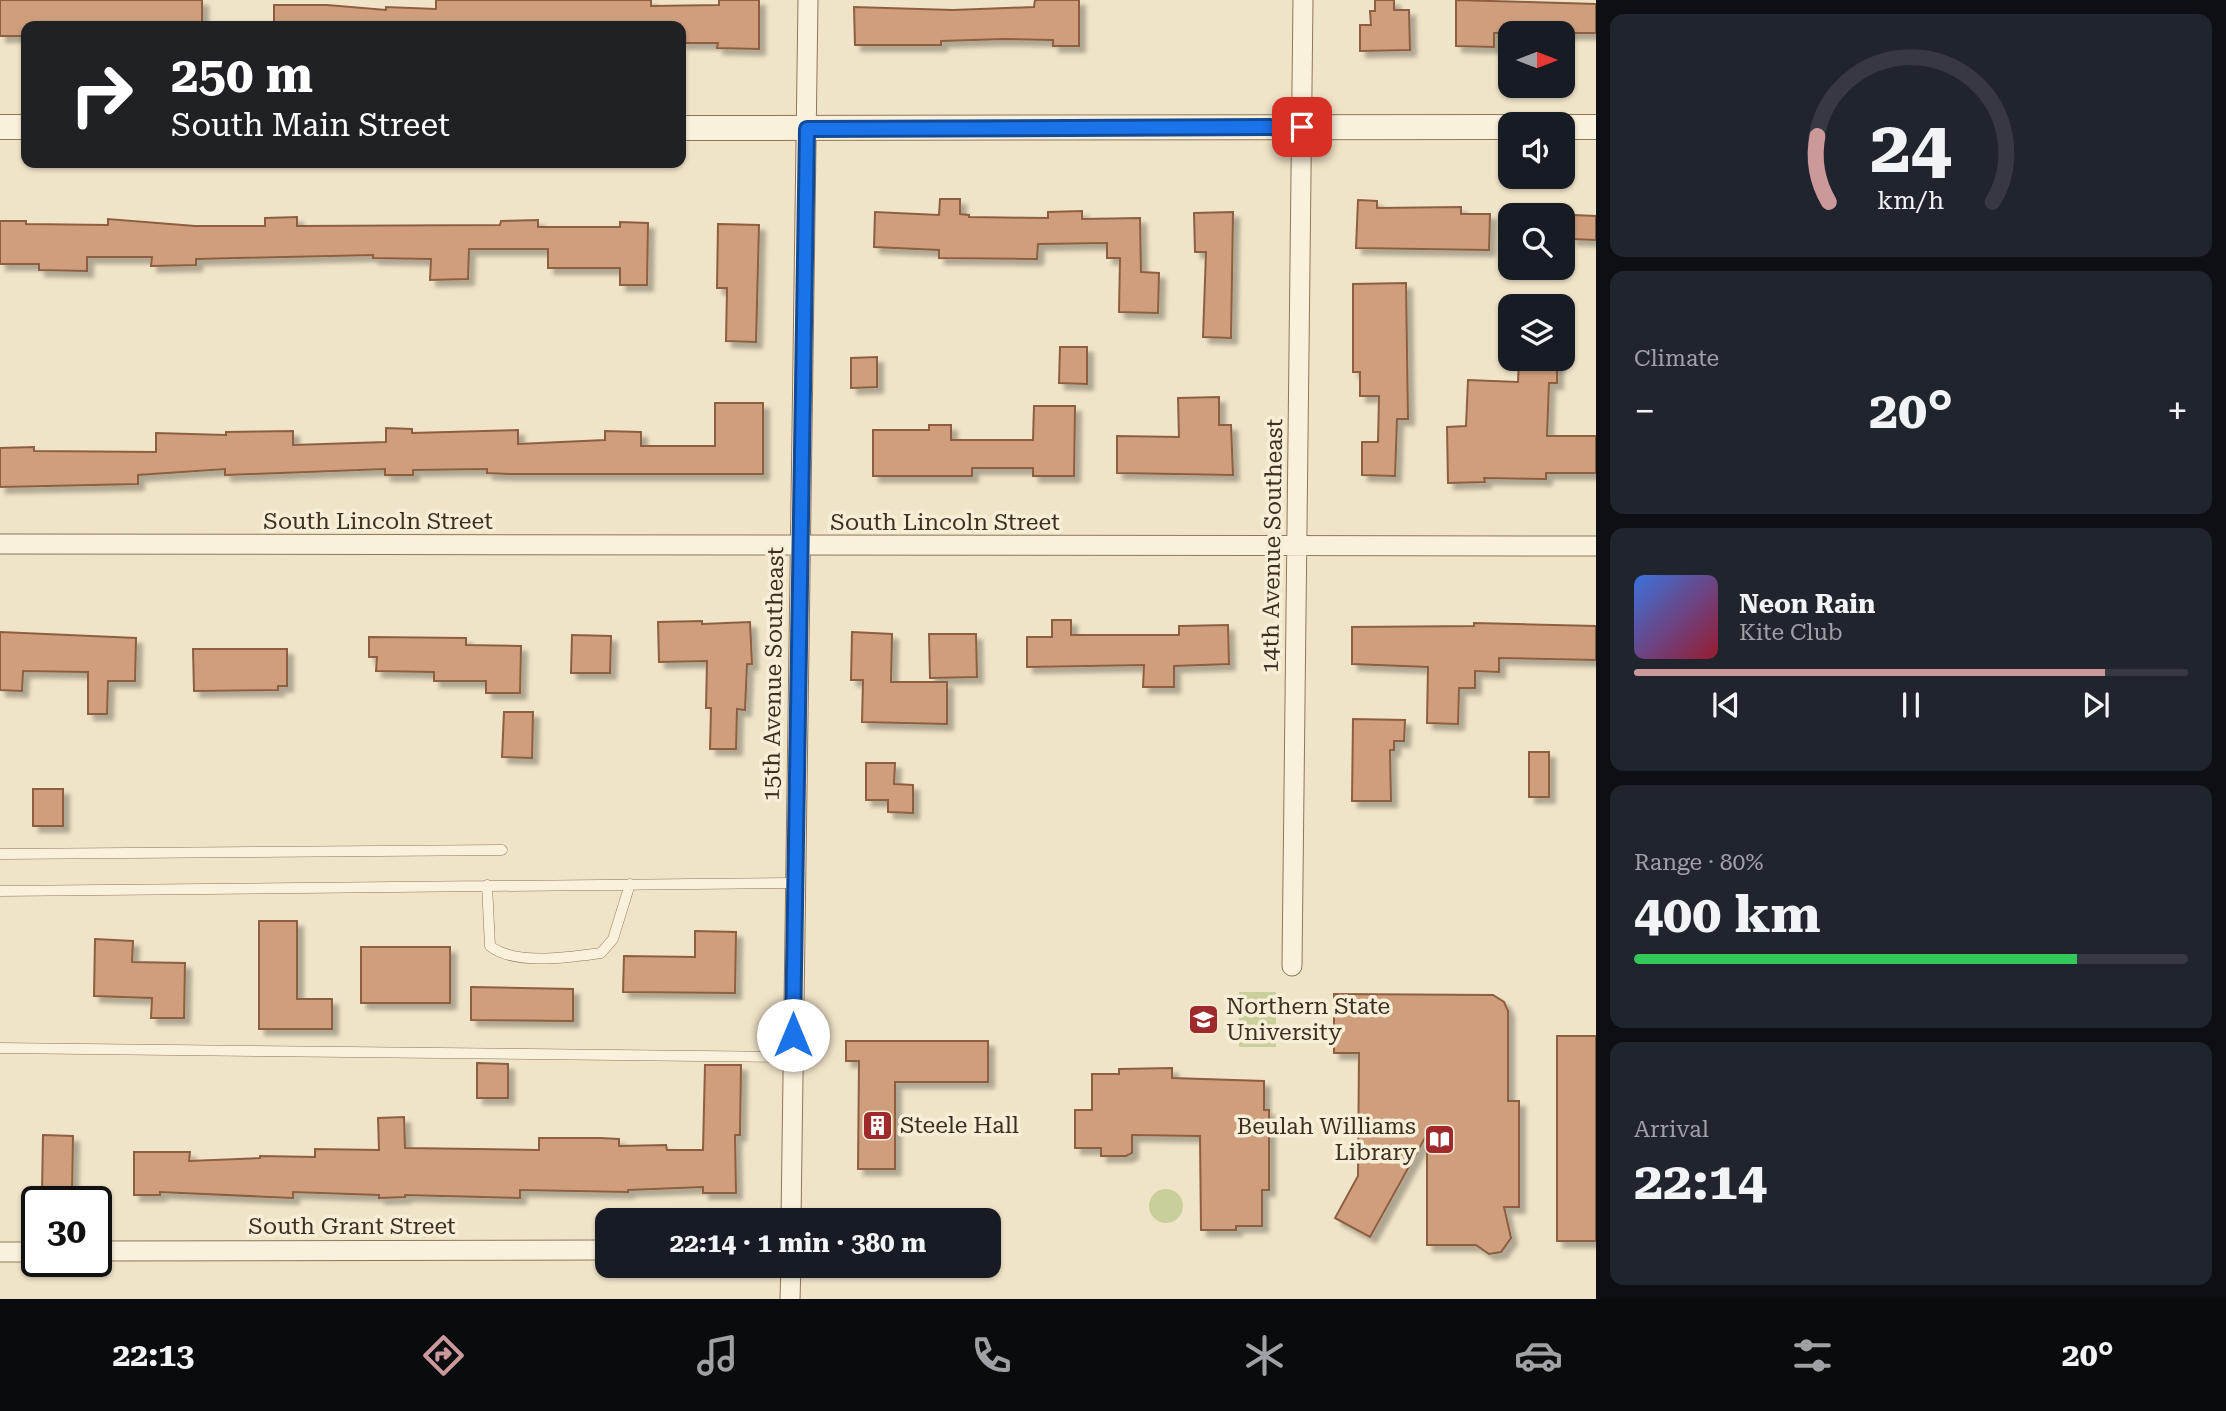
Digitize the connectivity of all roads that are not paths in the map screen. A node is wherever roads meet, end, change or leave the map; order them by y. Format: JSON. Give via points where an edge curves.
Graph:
{"nodes":[{"id":1,"x":808,"y":0,"type":"edge"},
{"id":2,"x":1303,"y":0,"type":"edge"},
{"id":3,"x":0,"y":127,"type":"edge"},
{"id":4,"x":21,"y":127,"type":"edge"},
{"id":5,"x":1302,"y":127,"type":"junction"},
{"id":6,"x":1498,"y":127,"type":"edge"},
{"id":7,"x":1575,"y":127,"type":"edge"},
{"id":8,"x":1596,"y":127,"type":"edge"},
{"id":9,"x":686,"y":128,"type":"edge"},
{"id":10,"x":807,"y":129,"type":"junction"},
{"id":11,"x":0,"y":544,"type":"edge"},
{"id":12,"x":800,"y":546,"type":"junction"},
{"id":13,"x":1295,"y":546,"type":"junction"},
{"id":14,"x":1596,"y":546,"type":"edge"},
{"id":15,"x":502,"y":850,"type":"dead end"},
{"id":16,"x":0,"y":854,"type":"edge"},
{"id":17,"x":794,"y":883,"type":"junction"},
{"id":18,"x":630,"y":884,"type":"junction"},
{"id":19,"x":487,"y":885,"type":"junction"},
{"id":20,"x":0,"y":891,"type":"edge"},
{"id":21,"x":1292,"y":966,"type":"dead end"},
{"id":22,"x":0,"y":1048,"type":"edge"},
{"id":23,"x":793,"y":1056,"type":"junction"},
{"id":24,"x":791,"y":1208,"type":"edge"},
{"id":25,"x":595,"y":1250,"type":"edge"},
{"id":26,"x":112,"y":1251,"type":"edge"},
{"id":27,"x":0,"y":1252,"type":"edge"},
{"id":28,"x":21,"y":1252,"type":"edge"},
{"id":29,"x":791,"y":1278,"type":"edge"},
{"id":30,"x":790,"y":1299,"type":"edge"}],
"edges":[{"from":1,"to":10,"type":"street","name":"15th Avenue Southeast"},
{"from":2,"to":5,"type":"street","name":"14th Avenue Southeast"},
{"from":3,"to":4,"type":"street"},
{"from":5,"to":6,"type":"street"},
{"from":5,"to":10,"type":"street"},
{"from":5,"to":13,"type":"street","name":"14th Avenue Southeast"},
{"from":7,"to":8,"type":"street"},
{"from":9,"to":10,"type":"street"},
{"from":10,"to":12,"type":"street","name":"15th Avenue Southeast"},
{"from":11,"to":12,"type":"street","name":"South Lincoln Street"},
{"from":12,"to":13,"type":"street","name":"South Lincoln Street"},
{"from":12,"to":17,"type":"street","name":"15th Avenue Southeast"},
{"from":13,"to":14,"type":"street","name":"South Lincoln Street"},
{"from":13,"to":21,"type":"street","name":"14th Avenue Southeast"},
{"from":15,"to":16,"type":"lane"},
{"from":17,"to":18,"type":"lane"},
{"from":17,"to":23,"type":"street","name":"15th Avenue Southeast"},
{"from":18,"to":19,"type":"lane"},
{"from":18,"to":19,"type":"lane","via":[[613,939],[601,953],[563,958],[502,956],[490,946]]},
{"from":19,"to":20,"type":"lane"},
{"from":22,"to":23,"type":"lane"},
{"from":23,"to":24,"type":"street","name":"15th Avenue Southeast"},
{"from":25,"to":26,"type":"street","name":"South Grant Street"},
{"from":27,"to":28,"type":"street"},
{"from":29,"to":30,"type":"street"}]}
